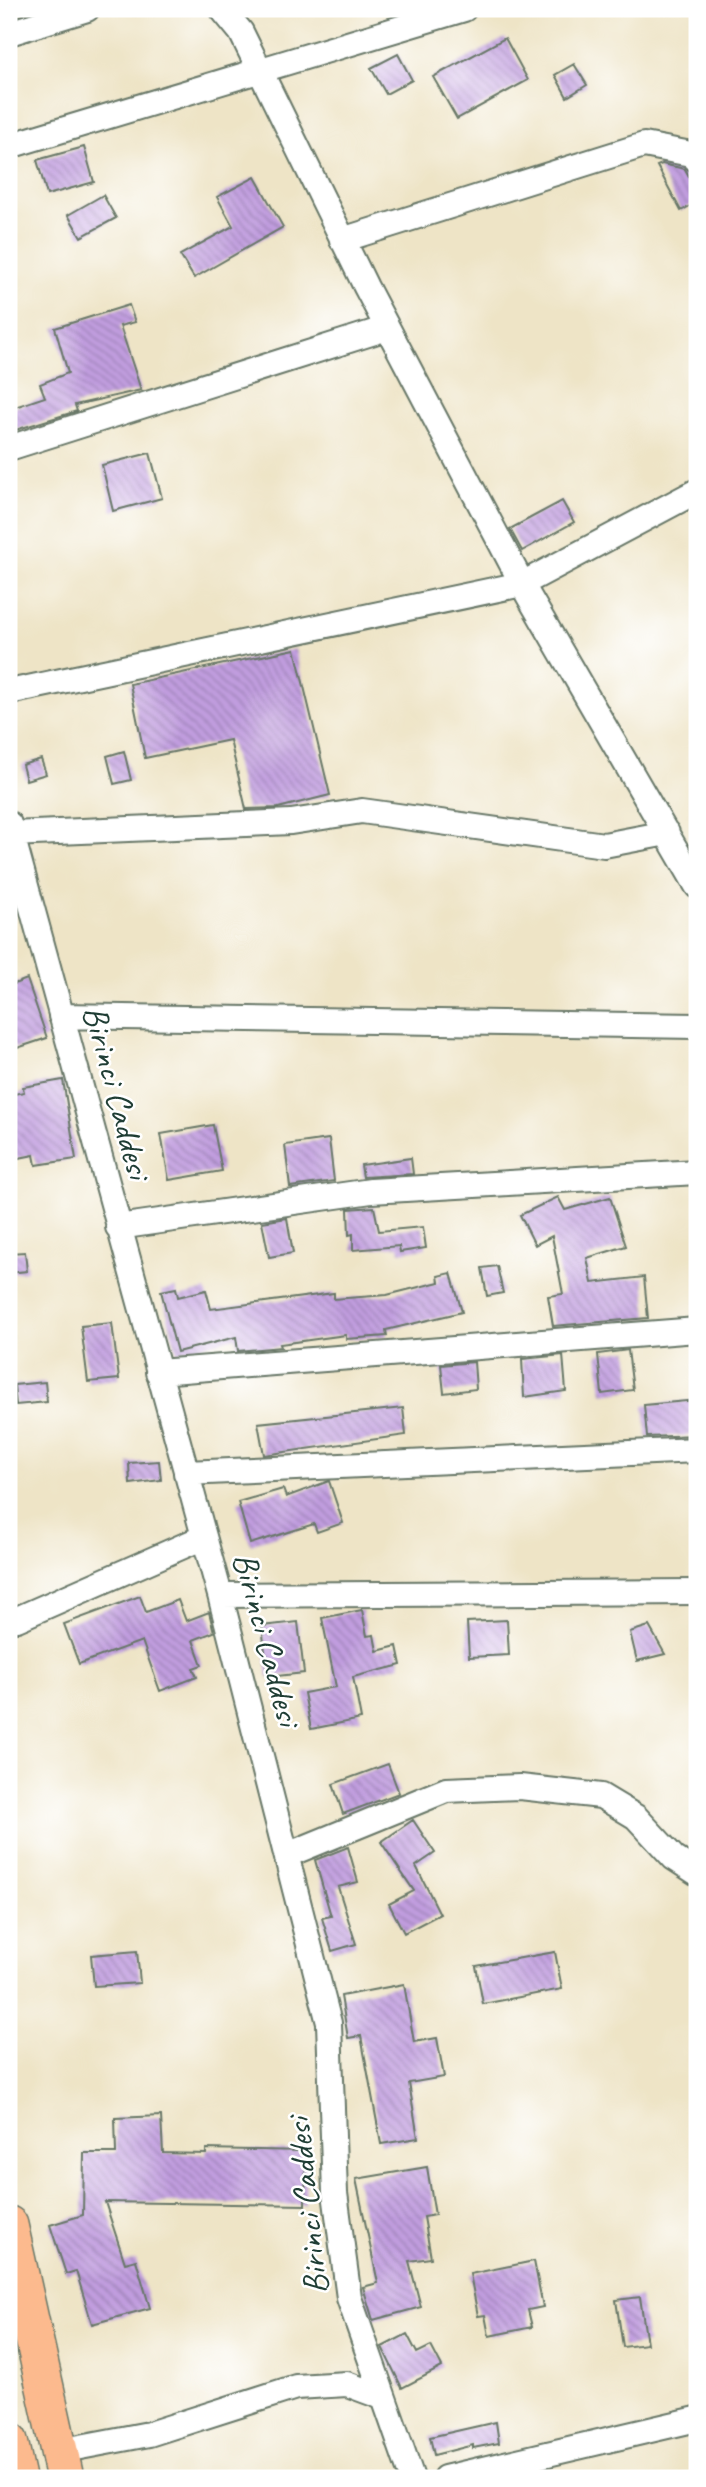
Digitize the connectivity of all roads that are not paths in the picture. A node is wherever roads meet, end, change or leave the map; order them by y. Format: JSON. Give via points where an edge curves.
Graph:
{"nodes":[{"id":1,"x":87,"y":9,"type":"edge"},
{"id":2,"x":222,"y":9,"type":"edge"},
{"id":3,"x":464,"y":9,"type":"edge"},
{"id":4,"x":9,"y":33,"type":"edge"},
{"id":5,"x":260,"y":71,"type":"junction"},
{"id":6,"x":9,"y":146,"type":"edge"},
{"id":7,"x":697,"y":160,"type":"edge"},
{"id":8,"x":342,"y":240,"type":"junction"},
{"id":9,"x":387,"y":328,"type":"junction"},
{"id":10,"x":9,"y":448,"type":"edge"},
{"id":11,"x":697,"y":491,"type":"edge"},
{"id":12,"x":522,"y":584,"type":"junction"},
{"id":13,"x":9,"y":692,"type":"edge"},
{"id":14,"x":10,"y":829,"type":"edge"},
{"id":15,"x":667,"y":833,"type":"junction"},
{"id":16,"x":697,"y":886,"type":"edge"},
{"id":17,"x":61,"y":1016,"type":"junction"},
{"id":18,"x":697,"y":1026,"type":"edge"},
{"id":19,"x":697,"y":1172,"type":"edge"},
{"id":20,"x":118,"y":1227,"type":"junction"},
{"id":21,"x":697,"y":1330,"type":"edge"},
{"id":22,"x":158,"y":1372,"type":"junction"},
{"id":23,"x":697,"y":1450,"type":"edge"},
{"id":24,"x":186,"y":1473,"type":"junction"},
{"id":25,"x":204,"y":1537,"type":"junction"},
{"id":26,"x":697,"y":1592,"type":"edge"},
{"id":27,"x":220,"y":1595,"type":"junction"},
{"id":28,"x":9,"y":1618,"type":"edge"},
{"id":29,"x":287,"y":1855,"type":"junction"},
{"id":30,"x":697,"y":1873,"type":"edge"},
{"id":31,"x":9,"y":2225,"type":"edge"},
{"id":32,"x":382,"y":2397,"type":"junction"},
{"id":33,"x":697,"y":2419,"type":"edge"},
{"id":34,"x":62,"y":2464,"type":"edge"},
{"id":35,"x":412,"y":2478,"type":"edge"},
{"id":36,"x":445,"y":2478,"type":"edge"}],
"edges":[{"from":1,"to":4,"type":"street"},
{"from":2,"to":5,"type":"street","via":[[241,32]]},
{"from":3,"to":5,"type":"street"},
{"from":5,"to":6,"type":"street"},
{"from":5,"to":8,"type":"street"},
{"from":7,"to":8,"type":"street","via":[[691,153],[644,145]]},
{"from":8,"to":9,"type":"street"},
{"from":9,"to":10,"type":"street"},
{"from":9,"to":12,"type":"street"},
{"from":11,"to":12,"type":"street"},
{"from":12,"to":13,"type":"street"},
{"from":12,"to":15,"type":"street"},
{"from":14,"to":15,"type":"street","via":[[291,822],[362,811],[604,845]]},
{"from":14,"to":17,"type":"street","name":"Birinci Caddesi"},
{"from":15,"to":16,"type":"street"},
{"from":17,"to":18,"type":"street"},
{"from":17,"to":20,"type":"street","name":"Birinci Caddesi"},
{"from":19,"to":20,"type":"street","via":[[371,1191]]},
{"from":20,"to":22,"type":"street","name":"Birinci Caddesi"},
{"from":21,"to":22,"type":"street"},
{"from":22,"to":24,"type":"street","name":"Birinci Caddesi"},
{"from":23,"to":24,"type":"street"},
{"from":24,"to":25,"type":"street","name":"Birinci Caddesi"},
{"from":25,"to":27,"type":"street","name":"Birinci Caddesi"},
{"from":25,"to":28,"type":"street","via":[[17,1619]]},
{"from":26,"to":27,"type":"street"},
{"from":27,"to":29,"type":"street","name":"Birinci Caddesi"},
{"from":29,"to":30,"type":"street","via":[[446,1790],[520,1787],[601,1796],[636,1817],[674,1858]]},
{"from":29,"to":32,"type":"street","name":"Birinci Caddesi","via":[[329,2023],[335,2193],[349,2298]]},
{"from":31,"to":34,"type":"highway"},
{"from":32,"to":34,"type":"street","via":[[347,2384],[296,2387]]},
{"from":32,"to":35,"type":"street","name":"Birinci Caddesi"},
{"from":33,"to":36,"type":"street"}]}
